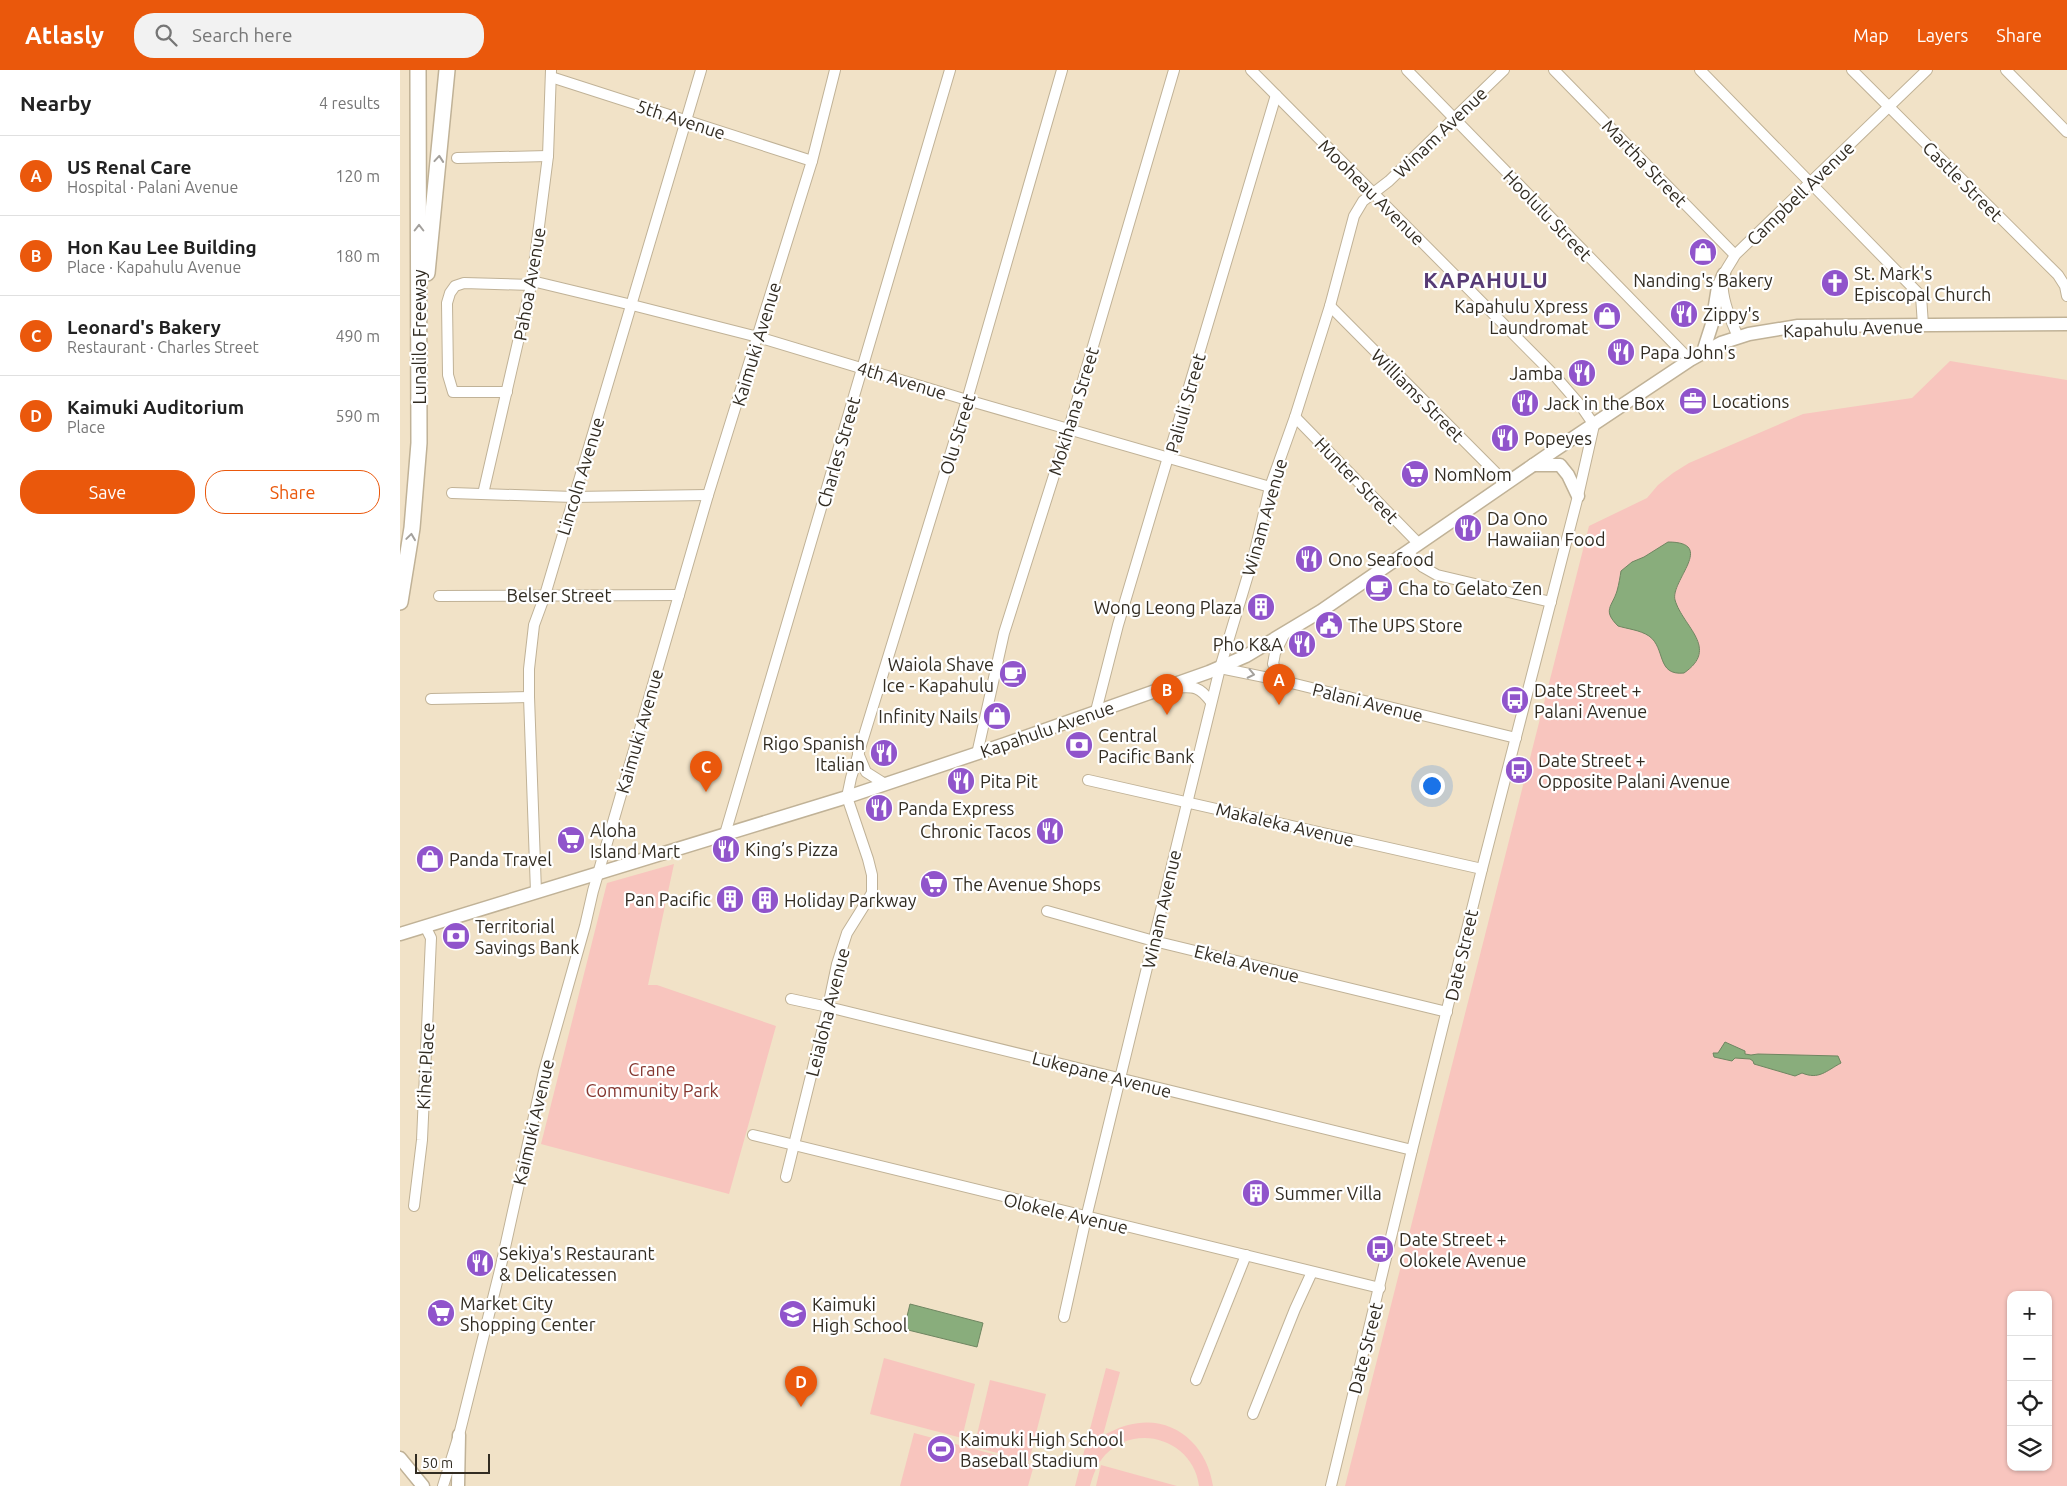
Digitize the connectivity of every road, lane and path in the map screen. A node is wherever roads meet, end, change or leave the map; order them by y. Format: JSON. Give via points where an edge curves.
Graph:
{"nodes":[{"id":1,"x":418,"y":70,"type":"edge"},
{"id":2,"x":447,"y":70,"type":"edge"},
{"id":3,"x":701,"y":70,"type":"edge"},
{"id":4,"x":835,"y":70,"type":"edge"},
{"id":5,"x":950,"y":70,"type":"edge"},
{"id":6,"x":1062,"y":70,"type":"edge"},
{"id":7,"x":1174,"y":70,"type":"edge"},
{"id":8,"x":1251,"y":70,"type":"edge"},
{"id":9,"x":1407,"y":70,"type":"edge"},
{"id":10,"x":1504,"y":70,"type":"edge"},
{"id":11,"x":1554,"y":70,"type":"edge"},
{"id":12,"x":1700,"y":70,"type":"edge"},
{"id":13,"x":1852,"y":70,"type":"edge"},
{"id":14,"x":1927,"y":70,"type":"edge"},
{"id":15,"x":2006,"y":70,"type":"edge"},
{"id":16,"x":551,"y":73,"type":"edge"},
{"id":17,"x":1276,"y":95,"type":"junction"},
{"id":18,"x":1888,"y":108,"type":"junction"},
{"id":19,"x":1453,"y":118,"type":"junction"},
{"id":20,"x":686,"y":122,"type":"junction"},
{"id":21,"x":2067,"y":132,"type":"edge"},
{"id":22,"x":548,"y":156,"type":"junction"},
{"id":23,"x":457,"y":158,"type":"dead end"},
{"id":24,"x":812,"y":161,"type":"junction"},
{"id":25,"x":1810,"y":183,"type":"junction"},
{"id":26,"x":1373,"y":193,"type":"junction"},
{"id":27,"x":1735,"y":255,"type":"junction"},
{"id":28,"x":1724,"y":274,"type":"junction"},
{"id":29,"x":532,"y":283,"type":"junction"},
{"id":30,"x":2067,"y":296,"type":"edge"},
{"id":31,"x":632,"y":304,"type":"junction"},
{"id":32,"x":1330,"y":306,"type":"junction"},
{"id":33,"x":2067,"y":324,"type":"edge"},
{"id":34,"x":1924,"y":325,"type":"junction"},
{"id":35,"x":758,"y":337,"type":"junction"},
{"id":36,"x":1738,"y":337,"type":"junction"},
{"id":37,"x":419,"y":347,"type":"junction"},
{"id":38,"x":1703,"y":352,"type":"junction"},
{"id":39,"x":1690,"y":360,"type":"junction"},
{"id":40,"x":862,"y":368,"type":"junction"},
{"id":41,"x":507,"y":392,"type":"junction"},
{"id":42,"x":967,"y":400,"type":"junction"},
{"id":43,"x":1295,"y":417,"type":"junction"},
{"id":44,"x":1594,"y":425,"type":"junction"},
{"id":45,"x":1069,"y":428,"type":"junction"},
{"id":46,"x":1169,"y":458,"type":"junction"},
{"id":47,"x":1533,"y":465,"type":"junction"},
{"id":48,"x":1506,"y":483,"type":"junction"},
{"id":49,"x":1270,"y":487,"type":"junction"},
{"id":50,"x":452,"y":493,"type":"dead end"},
{"id":51,"x":484,"y":494,"type":"junction"},
{"id":52,"x":708,"y":495,"type":"junction"},
{"id":53,"x":1578,"y":496,"type":"junction"},
{"id":54,"x":573,"y":497,"type":"junction"},
{"id":55,"x":1419,"y":544,"type":"junction"},
{"id":56,"x":1407,"y":552,"type":"junction"},
{"id":57,"x":545,"y":595,"type":"junction"},
{"id":58,"x":679,"y":595,"type":"junction"},
{"id":59,"x":438,"y":596,"type":"dead end"},
{"id":60,"x":400,"y":602,"type":"edge"},
{"id":61,"x":1551,"y":602,"type":"junction"},
{"id":62,"x":1284,"y":635,"type":"junction"},
{"id":63,"x":1220,"y":668,"type":"junction"},
{"id":64,"x":1283,"y":681,"type":"junction"},
{"id":65,"x":1161,"y":688,"type":"junction"},
{"id":66,"x":529,"y":697,"type":"junction"},
{"id":67,"x":431,"y":699,"type":"dead end"},
{"id":68,"x":1211,"y":702,"type":"junction"},
{"id":69,"x":1096,"y":711,"type":"junction"},
{"id":70,"x":1516,"y":738,"type":"junction"},
{"id":71,"x":858,"y":754,"type":"junction"},
{"id":72,"x":977,"y":754,"type":"junction"},
{"id":73,"x":1088,"y":780,"type":"dead end"},
{"id":74,"x":885,"y":784,"type":"junction"},
{"id":75,"x":847,"y":797,"type":"junction"},
{"id":76,"x":1186,"y":802,"type":"junction"},
{"id":77,"x":725,"y":834,"type":"junction"},
{"id":78,"x":1482,"y":868,"type":"junction"},
{"id":79,"x":598,"y":874,"type":"junction"},
{"id":80,"x":536,"y":892,"type":"junction"},
{"id":81,"x":1047,"y":911,"type":"dead end"},
{"id":82,"x":425,"y":926,"type":"junction"},
{"id":83,"x":400,"y":934,"type":"edge"},
{"id":84,"x":1154,"y":941,"type":"junction"},
{"id":85,"x":791,"y":999,"type":"dead end"},
{"id":86,"x":828,"y":1006,"type":"junction"},
{"id":87,"x":1448,"y":1012,"type":"junction"},
{"id":88,"x":1119,"y":1079,"type":"junction"},
{"id":89,"x":753,"y":1136,"type":"dead end"},
{"id":90,"x":794,"y":1147,"type":"junction"},
{"id":91,"x":1412,"y":1150,"type":"junction"},
{"id":92,"x":786,"y":1177,"type":"dead end"},
{"id":93,"x":414,"y":1206,"type":"dead end"},
{"id":94,"x":1086,"y":1218,"type":"junction"},
{"id":95,"x":1246,"y":1255,"type":"junction"},
{"id":96,"x":1312,"y":1272,"type":"junction"},
{"id":97,"x":1380,"y":1288,"type":"junction"},
{"id":98,"x":1064,"y":1317,"type":"dead end"},
{"id":99,"x":1196,"y":1380,"type":"dead end"},
{"id":100,"x":1253,"y":1414,"type":"dead end"},
{"id":101,"x":459,"y":1435,"type":"junction"},
{"id":102,"x":400,"y":1458,"type":"edge"},
{"id":103,"x":423,"y":1486,"type":"edge"},
{"id":104,"x":443,"y":1486,"type":"edge"},
{"id":105,"x":458,"y":1486,"type":"edge"},
{"id":106,"x":1331,"y":1486,"type":"edge"}],
"edges":[{"from":37,"to":1,"type":"highway","name":"Lunalilo Freeway","one_way":true},
{"from":37,"to":2,"type":"highway","one_way":true},
{"from":3,"to":20,"type":"street","name":"Lincoln Avenue"},
{"from":4,"to":24,"type":"street","name":"Kaimuki Avenue"},
{"from":5,"to":40,"type":"street","name":"Charles Street"},
{"from":6,"to":42,"type":"street","name":"Olu Street"},
{"from":7,"to":45,"type":"street","name":"Mokihana Street"},
{"from":8,"to":17,"type":"street","name":"Mooheau Avenue"},
{"from":9,"to":19,"type":"street","name":"Hoolulu Street"},
{"from":10,"to":19,"type":"street","name":"Winam Avenue"},
{"from":11,"to":27,"type":"street","name":"Martha Street"},
{"from":12,"to":25,"type":"street"},
{"from":13,"to":18,"type":"street","name":"Castle Street"},
{"from":14,"to":18,"type":"street","name":"Campbell Avenue"},
{"from":15,"to":21,"type":"street"},
{"from":16,"to":20,"type":"street","name":"5th Avenue"},
{"from":16,"to":22,"type":"street","name":"Pahoa Avenue"},
{"from":17,"to":26,"type":"street","name":"Mooheau Avenue"},
{"from":17,"to":46,"type":"street","name":"Paliuli Street"},
{"from":18,"to":25,"type":"street","name":"Campbell Avenue"},
{"from":18,"to":30,"type":"street","name":"Castle Street","via":[[2058,275]]},
{"from":19,"to":26,"type":"street","name":"Winam Avenue","via":[[1389,182]]},
{"from":19,"to":39,"type":"street","name":"Hoolulu Street"},
{"from":20,"to":24,"type":"street","name":"5th Avenue"},
{"from":20,"to":31,"type":"street","name":"Lincoln Avenue"},
{"from":22,"to":23,"type":"street"},
{"from":22,"to":29,"type":"street","name":"Pahoa Avenue"},
{"from":24,"to":35,"type":"street","name":"Kaimuki Avenue"},
{"from":25,"to":27,"type":"street","name":"Campbell Avenue"},
{"from":25,"to":34,"type":"street","via":[[1921,296]]},
{"from":26,"to":32,"type":"street","name":"Winam Avenue","via":[[1363,201],[1354,216]]},
{"from":26,"to":44,"type":"street","name":"Mooheau Avenue","via":[[1555,376]]},
{"from":27,"to":28,"type":"street","name":"Campbell Avenue"},
{"from":28,"to":36,"type":"street","via":[[1724,295]]},
{"from":28,"to":38,"type":"main road"},
{"from":29,"to":31,"type":"street","name":"4th Avenue"},
{"from":29,"to":41,"type":"street","name":"Pahoa Avenue"},
{"from":29,"to":41,"type":"street","name":"4th Avenue","via":[[459,283],[452,289],[447,303],[448,375],[453,392]]},
{"from":31,"to":35,"type":"street","name":"4th Avenue"},
{"from":31,"to":54,"type":"street","name":"Lincoln Avenue"},
{"from":32,"to":43,"type":"street","name":"Winam Avenue"},
{"from":32,"to":48,"type":"street","name":"Williams Street"},
{"from":33,"to":34,"type":"main road","name":"Kapahulu Avenue"},
{"from":34,"to":36,"type":"main road","name":"Kapahulu Avenue","via":[[1798,326]]},
{"from":35,"to":40,"type":"street","name":"4th Avenue"},
{"from":35,"to":52,"type":"street","name":"Kaimuki Avenue"},
{"from":36,"to":38,"type":"main road","name":"Kapahulu Avenue"},
{"from":60,"to":37,"type":"highway","name":"Lunalilo Freeway","one_way":true,"via":[[417,484]]},
{"from":38,"to":39,"type":"main road","name":"Kapahulu Avenue"},
{"from":39,"to":44,"type":"main road","name":"Kapahulu Avenue"},
{"from":40,"to":42,"type":"street","name":"4th Avenue"},
{"from":40,"to":77,"type":"street","name":"Charles Street"},
{"from":41,"to":51,"type":"street","name":"Pahoa Avenue"},
{"from":42,"to":45,"type":"street","name":"4th Avenue"},
{"from":42,"to":71,"type":"street","name":"Olu Street"},
{"from":43,"to":49,"type":"street","name":"Winam Avenue"},
{"from":43,"to":55,"type":"street","name":"Hunter Street"},
{"from":44,"to":47,"type":"main road","name":"Kapahulu Avenue"},
{"from":44,"to":53,"type":"street","name":"Date Street"},
{"from":45,"to":46,"type":"street","name":"4th Avenue"},
{"from":45,"to":72,"type":"street","name":"Mokihana Street","via":[[1004,634]]},
{"from":46,"to":49,"type":"street","name":"4th Avenue"},
{"from":46,"to":69,"type":"street","name":"Paliuli Street"},
{"from":47,"to":48,"type":"main road","name":"Kapahulu Avenue"},
{"from":47,"to":53,"type":"main road","via":[[1560,465]]},
{"from":48,"to":55,"type":"main road","name":"Kapahulu Avenue"},
{"from":49,"to":63,"type":"street","name":"Winam Avenue","via":[[1254,555]]},
{"from":50,"to":51,"type":"street"},
{"from":51,"to":54,"type":"street"},
{"from":52,"to":54,"type":"street"},
{"from":52,"to":58,"type":"street","name":"Kaimuki Avenue"},
{"from":53,"to":61,"type":"street","name":"Date Street"},
{"from":54,"to":57,"type":"street","name":"Lincoln Avenue"},
{"from":55,"to":56,"type":"main road","name":"Kapahulu Avenue"},
{"from":56,"to":61,"type":"street","via":[[1437,575]]},
{"from":56,"to":62,"type":"main road","name":"Kapahulu Avenue"},
{"from":57,"to":58,"type":"street","name":"Belser Street"},
{"from":57,"to":59,"type":"street","name":"Belser Street"},
{"from":57,"to":66,"type":"street","name":"Lincoln Avenue","via":[[534,626]]},
{"from":58,"to":79,"type":"street","name":"Kaimuki Avenue"},
{"from":61,"to":70,"type":"street","name":"Date Street"},
{"from":62,"to":63,"type":"main road","name":"Kapahulu Avenue"},
{"from":62,"to":64,"type":"street","via":[[1273,664]]},
{"from":63,"to":64,"type":"street","name":"Palani Avenue","one_way":true},
{"from":63,"to":65,"type":"main road","name":"Kapahulu Avenue"},
{"from":63,"to":68,"type":"street","name":"Winam Avenue"},
{"from":64,"to":70,"type":"street","name":"Palani Avenue"},
{"from":65,"to":68,"type":"street","via":[[1194,686],[1203,691]]},
{"from":65,"to":69,"type":"main road","name":"Kapahulu Avenue"},
{"from":66,"to":67,"type":"street"},
{"from":66,"to":80,"type":"street","name":"Lincoln Avenue"},
{"from":68,"to":76,"type":"street","name":"Winam Avenue"},
{"from":69,"to":72,"type":"main road","name":"Kapahulu Avenue"},
{"from":70,"to":78,"type":"street","name":"Date Street"},
{"from":71,"to":74,"type":"street","via":[[866,772]]},
{"from":71,"to":75,"type":"street","name":"Olu Street"},
{"from":72,"to":74,"type":"main road","name":"Kapahulu Avenue"},
{"from":73,"to":76,"type":"street","name":"Makaleka Avenue"},
{"from":74,"to":75,"type":"main road","name":"Kapahulu Avenue"},
{"from":75,"to":77,"type":"main road","name":"Kapahulu Avenue"},
{"from":75,"to":86,"type":"street","name":"Leialoha Avenue","via":[[868,859],[872,893],[847,933]]},
{"from":76,"to":78,"type":"street","name":"Makaleka Avenue"},
{"from":76,"to":84,"type":"street","name":"Winam Avenue"},
{"from":77,"to":79,"type":"main road","name":"Kapahulu Avenue"},
{"from":78,"to":87,"type":"street","name":"Date Street"},
{"from":79,"to":80,"type":"main road","name":"Kapahulu Avenue"},
{"from":79,"to":101,"type":"street","name":"Kaimuki Avenue","via":[[544,1070],[500,1270]]},
{"from":80,"to":82,"type":"main road","name":"Kapahulu Avenue"},
{"from":81,"to":84,"type":"street","name":"Ekela Avenue"},
{"from":82,"to":83,"type":"main road","name":"Kapahulu Avenue"},
{"from":82,"to":93,"type":"street","name":"Kihei Place","via":[[431,938],[431,948],[422,1140]]},
{"from":84,"to":87,"type":"street","name":"Ekela Avenue"},
{"from":84,"to":88,"type":"street","name":"Winam Avenue"},
{"from":85,"to":86,"type":"street","name":"Lukepane Avenue"},
{"from":86,"to":88,"type":"street","name":"Lukepane Avenue"},
{"from":86,"to":90,"type":"street","name":"Leialoha Avenue"},
{"from":87,"to":91,"type":"street","name":"Date Street"},
{"from":88,"to":91,"type":"street","name":"Lukepane Avenue"},
{"from":88,"to":94,"type":"street","name":"Winam Avenue"},
{"from":89,"to":90,"type":"street","name":"Olokele Avenue"},
{"from":90,"to":92,"type":"street","name":"Leialoha Avenue"},
{"from":90,"to":94,"type":"street","name":"Olokele Avenue"},
{"from":91,"to":97,"type":"street","name":"Date Street"},
{"from":94,"to":95,"type":"street","name":"Olokele Avenue"},
{"from":94,"to":98,"type":"street","name":"Winam Avenue"},
{"from":95,"to":96,"type":"street","name":"Olokele Avenue"},
{"from":95,"to":99,"type":"street"},
{"from":96,"to":97,"type":"street","name":"Olokele Avenue"},
{"from":96,"to":100,"type":"street"},
{"from":97,"to":106,"type":"street","name":"Date Street"},
{"from":101,"to":104,"type":"street","name":"Kaimuki Avenue"},
{"from":101,"to":105,"type":"main road"},
{"from":102,"to":103,"type":"main road"}]}
